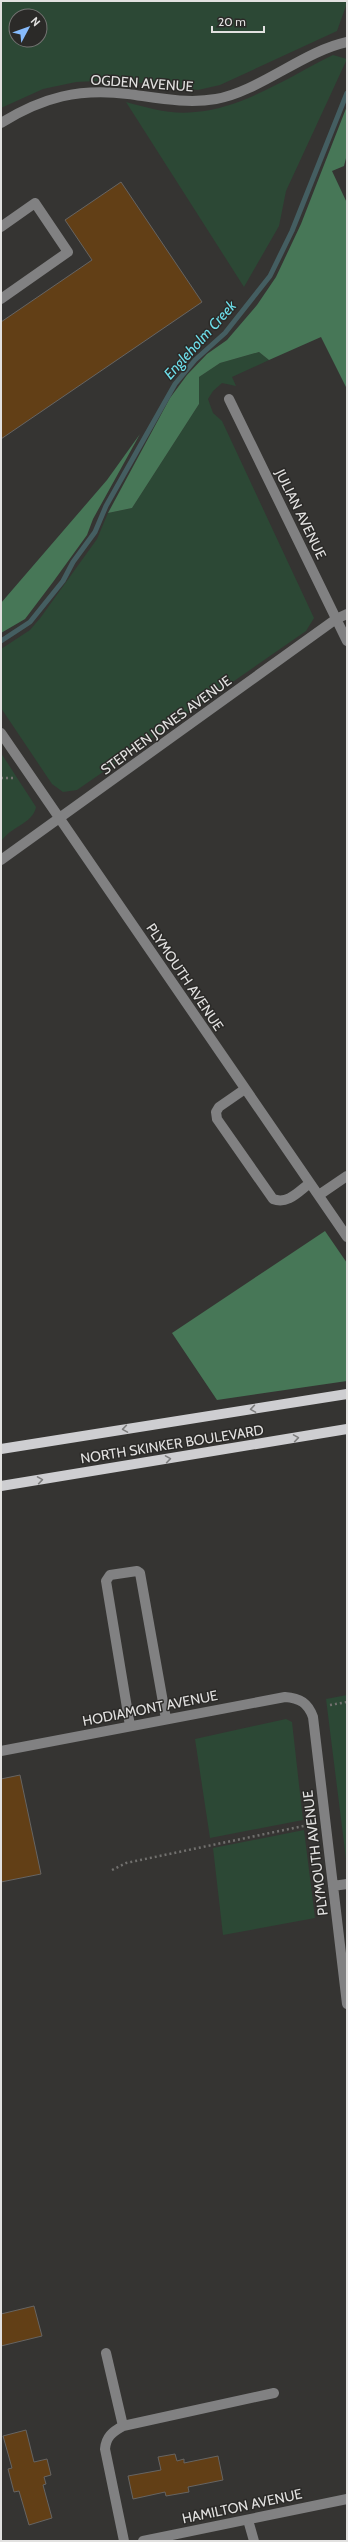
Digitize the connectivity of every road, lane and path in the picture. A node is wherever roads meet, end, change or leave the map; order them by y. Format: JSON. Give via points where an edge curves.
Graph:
{"nodes":[{"id":1,"x":347,"y":42,"type":"edge"},
{"id":2,"x":1,"y":123,"type":"edge"},
{"id":3,"x":1,"y":227,"type":"edge"},
{"id":4,"x":1,"y":299,"type":"edge"},
{"id":5,"x":229,"y":399,"type":"dead end"},
{"id":6,"x":347,"y":614,"type":"edge"},
{"id":7,"x":336,"y":619,"type":"junction"},
{"id":8,"x":347,"y":641,"type":"edge"},
{"id":9,"x":1,"y":733,"type":"edge"},
{"id":10,"x":1,"y":778,"type":"edge"},
{"id":11,"x":16,"y":778,"type":"dead end"},
{"id":12,"x":60,"y":819,"type":"junction"},
{"id":13,"x":1,"y":860,"type":"edge"},
{"id":14,"x":245,"y":1089,"type":"junction"},
{"id":15,"x":347,"y":1176,"type":"edge"},
{"id":16,"x":310,"y":1183,"type":"junction"},
{"id":17,"x":319,"y":1195,"type":"junction"},
{"id":18,"x":347,"y":1236,"type":"edge"},
{"id":19,"x":347,"y":1394,"type":"edge"},
{"id":20,"x":347,"y":1429,"type":"edge"},
{"id":21,"x":1,"y":1449,"type":"edge"},
{"id":22,"x":1,"y":1486,"type":"edge"},
{"id":23,"x":304,"y":1702,"type":"joint"},
{"id":24,"x":347,"y":1702,"type":"edge"},
{"id":25,"x":330,"y":1705,"type":"dead end"},
{"id":26,"x":166,"y":1719,"type":"junction"},
{"id":27,"x":130,"y":1726,"type":"junction"},
{"id":28,"x":1,"y":1751,"type":"edge"},
{"id":29,"x":325,"y":1822,"type":"junction"},
{"id":30,"x":112,"y":1870,"type":"dead end"},
{"id":31,"x":347,"y":1884,"type":"edge"},
{"id":32,"x":333,"y":1886,"type":"junction"},
{"id":33,"x":347,"y":2004,"type":"edge"},
{"id":34,"x":106,"y":2353,"type":"dead end"},
{"id":35,"x":274,"y":2392,"type":"dead end"},
{"id":36,"x":122,"y":2426,"type":"junction"},
{"id":37,"x":347,"y":2499,"type":"edge"},
{"id":38,"x":248,"y":2520,"type":"junction"},
{"id":39,"x":124,"y":2541,"type":"edge"},
{"id":40,"x":143,"y":2541,"type":"edge"},
{"id":41,"x":254,"y":2541,"type":"edge"}],
"edges":[{"from":1,"to":2,"type":"street","name":"OGDEN AVENUE","via":[[326,49],[218,99],[187,101],[94,92],[54,97],[22,110]]},
{"from":3,"to":4,"type":"street","via":[[35,203],[68,252]]},
{"from":5,"to":7,"type":"street","name":"JULIAN AVENUE"},
{"from":6,"to":7,"type":"street","name":"STEPHEN JONES AVENUE"},
{"from":7,"to":8,"type":"street","name":"JULIAN AVENUE"},
{"from":7,"to":12,"type":"street","name":"STEPHEN JONES AVENUE"},
{"from":9,"to":12,"type":"street","name":"PLYMOUTH AVENUE"},
{"from":10,"to":11,"type":"path"},
{"from":12,"to":13,"type":"street","name":"STEPHEN JONES AVENUE"},
{"from":12,"to":14,"type":"street","name":"PLYMOUTH AVENUE"},
{"from":14,"to":16,"type":"street","name":"PLYMOUTH AVENUE"},
{"from":14,"to":16,"type":"street","via":[[219,1107],[216,1112],[217,1119],[273,1199],[280,1202],[286,1200]]},
{"from":15,"to":17,"type":"street"},
{"from":16,"to":17,"type":"street","name":"PLYMOUTH AVENUE"},
{"from":17,"to":18,"type":"street","name":"PLYMOUTH AVENUE"},
{"from":19,"to":21,"type":"main road","name":"NORTH SKINKER BOULEVARD","one_way":true},
{"from":22,"to":20,"type":"main road","name":"NORTH SKINKER BOULEVARD","one_way":true},
{"from":23,"to":26,"type":"street","name":"HODIAMONT AVENUE","via":[[285,1697]]},
{"from":23,"to":29,"type":"street","name":"PLYMOUTH AVENUE","via":[[313,1717]]},
{"from":24,"to":25,"type":"path"},
{"from":26,"to":27,"type":"street","name":"HODIAMONT AVENUE"},
{"from":26,"to":27,"type":"street","via":[[140,1572],[110,1575],[106,1580]]},
{"from":27,"to":28,"type":"street","name":"HODIAMONT AVENUE"},
{"from":29,"to":30,"type":"path","via":[[126,1863]]},
{"from":29,"to":32,"type":"street","name":"PLYMOUTH AVENUE"},
{"from":31,"to":32,"type":"street"},
{"from":32,"to":33,"type":"street","name":"PLYMOUTH AVENUE"},
{"from":34,"to":36,"type":"street"},
{"from":35,"to":36,"type":"street"},
{"from":36,"to":39,"type":"street","via":[[112,2432],[106,2440],[105,2449]]},
{"from":37,"to":38,"type":"street","name":"HAMILTON AVENUE"},
{"from":38,"to":40,"type":"street","name":"HAMILTON AVENUE"},
{"from":38,"to":41,"type":"street"}]}
